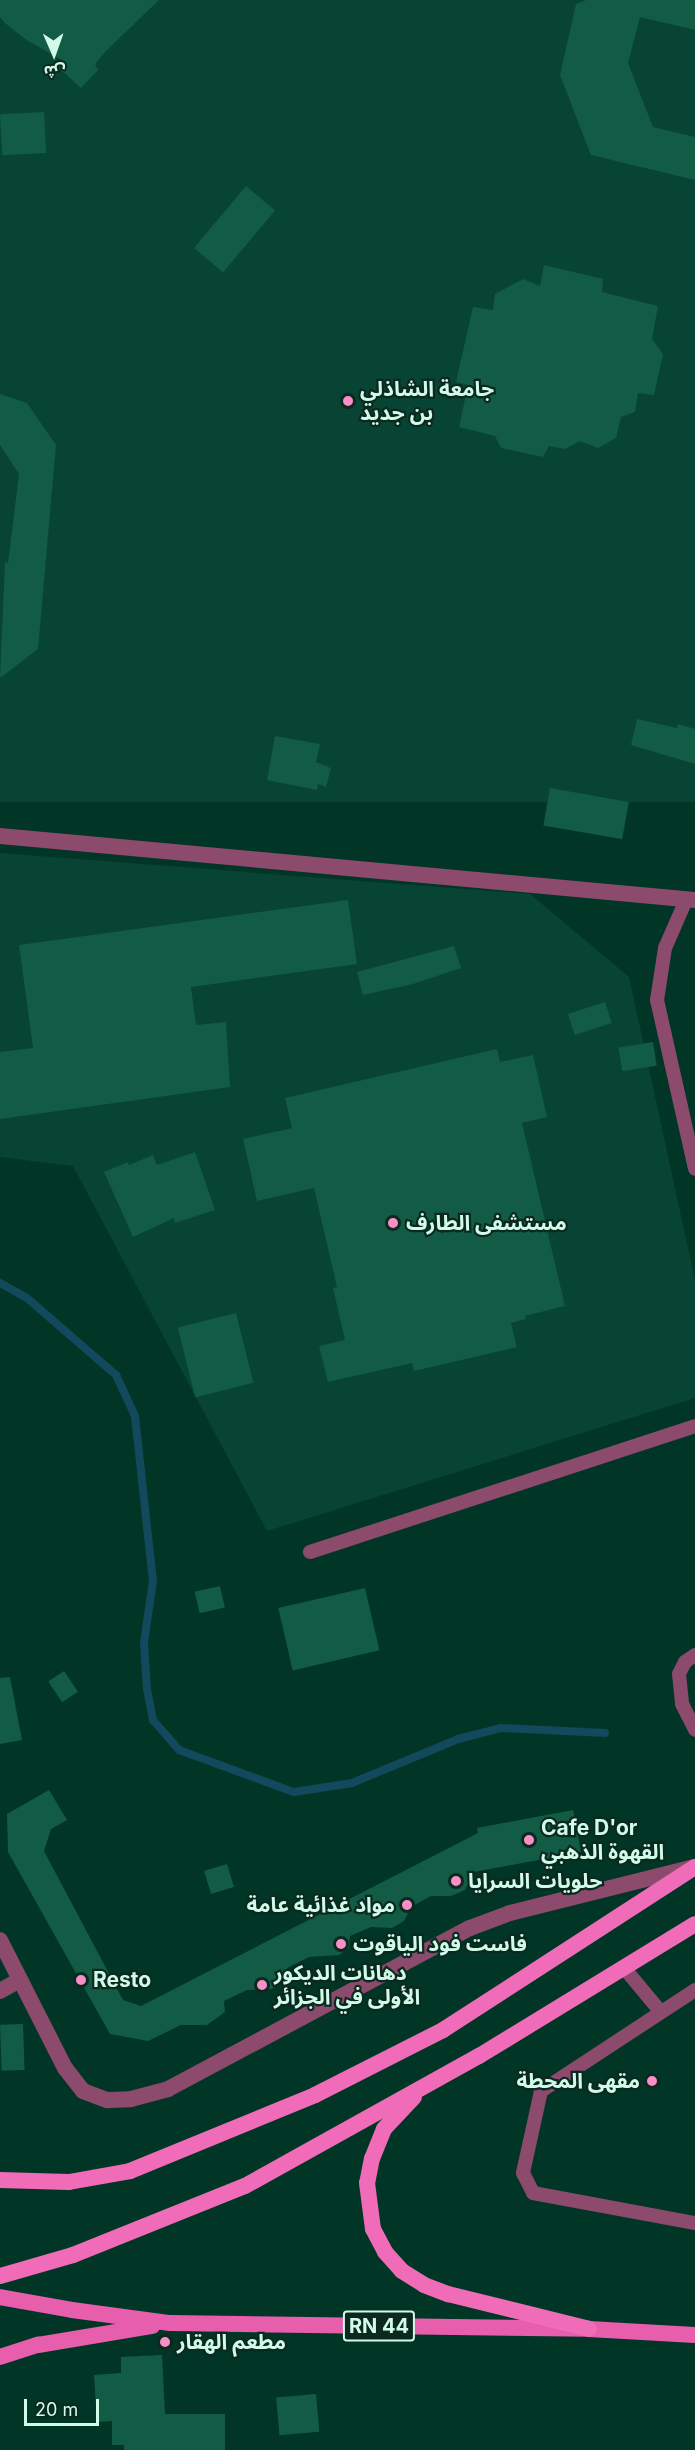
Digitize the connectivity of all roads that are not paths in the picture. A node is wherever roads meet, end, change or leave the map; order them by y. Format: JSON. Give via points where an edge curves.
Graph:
{"nodes":[{"id":1,"x":0,"y":836,"type":"edge"},
{"id":2,"x":691,"y":900,"type":"edge"},
{"id":3,"x":695,"y":1169,"type":"edge"},
{"id":4,"x":695,"y":1426,"type":"edge"},
{"id":5,"x":310,"y":1552,"type":"dead end"},
{"id":6,"x":695,"y":1655,"type":"edge"},
{"id":7,"x":695,"y":1730,"type":"edge"},
{"id":8,"x":695,"y":1867,"type":"edge"},
{"id":9,"x":695,"y":1924,"type":"edge"},
{"id":10,"x":0,"y":1940,"type":"edge"},
{"id":11,"x":625,"y":1969,"type":"junction"},
{"id":12,"x":21,"y":1980,"type":"junction"},
{"id":13,"x":695,"y":1990,"type":"edge"},
{"id":14,"x":0,"y":1991,"type":"edge"},
{"id":15,"x":660,"y":2011,"type":"junction"},
{"id":16,"x":479,"y":2056,"type":"junction"},
{"id":17,"x":0,"y":2180,"type":"edge"},
{"id":18,"x":695,"y":2223,"type":"edge"},
{"id":19,"x":0,"y":2276,"type":"edge"},
{"id":20,"x":0,"y":2297,"type":"edge"},
{"id":21,"x":170,"y":2323,"type":"junction"},
{"id":22,"x":589,"y":2329,"type":"junction"},
{"id":23,"x":695,"y":2336,"type":"edge"},
{"id":24,"x":0,"y":2357,"type":"edge"}],
"edges":[{"from":1,"to":2,"type":"street"},
{"from":2,"to":3,"type":"lane","via":[[665,948],[657,1000]]},
{"from":4,"to":5,"type":"lane"},
{"from":6,"to":7,"type":"lane","via":[[685,1662],[679,1674],[682,1704]]},
{"from":8,"to":12,"type":"street","via":[[510,1912],[470,1928],[168,2089],[131,2099],[107,2100],[83,2091],[65,2068]]},
{"from":8,"to":17,"type":"highway","via":[[443,2030],[315,2095],[130,2171],[69,2182]]},
{"from":9,"to":11,"type":"highway"},
{"from":10,"to":12,"type":"street"},
{"from":11,"to":15,"type":"lane"},
{"from":11,"to":16,"type":"highway"},
{"from":12,"to":14,"type":"street"},
{"from":13,"to":15,"type":"lane"},
{"from":15,"to":18,"type":"lane","via":[[541,2091],[523,2173],[533,2193]]},
{"from":16,"to":19,"type":"highway","via":[[245,2186],[73,2254]]},
{"from":16,"to":22,"type":"highway","via":[[408,2100],[384,2129],[367,2183],[373,2229],[402,2271],[424,2285]]},
{"from":20,"to":21,"type":"main road","number":"RN 44"},
{"from":21,"to":22,"type":"main road","number":"RN 44"},
{"from":21,"to":24,"type":"main road","number":"RN 44","via":[[38,2345]]},
{"from":22,"to":23,"type":"main road","number":"RN 44"}]}
